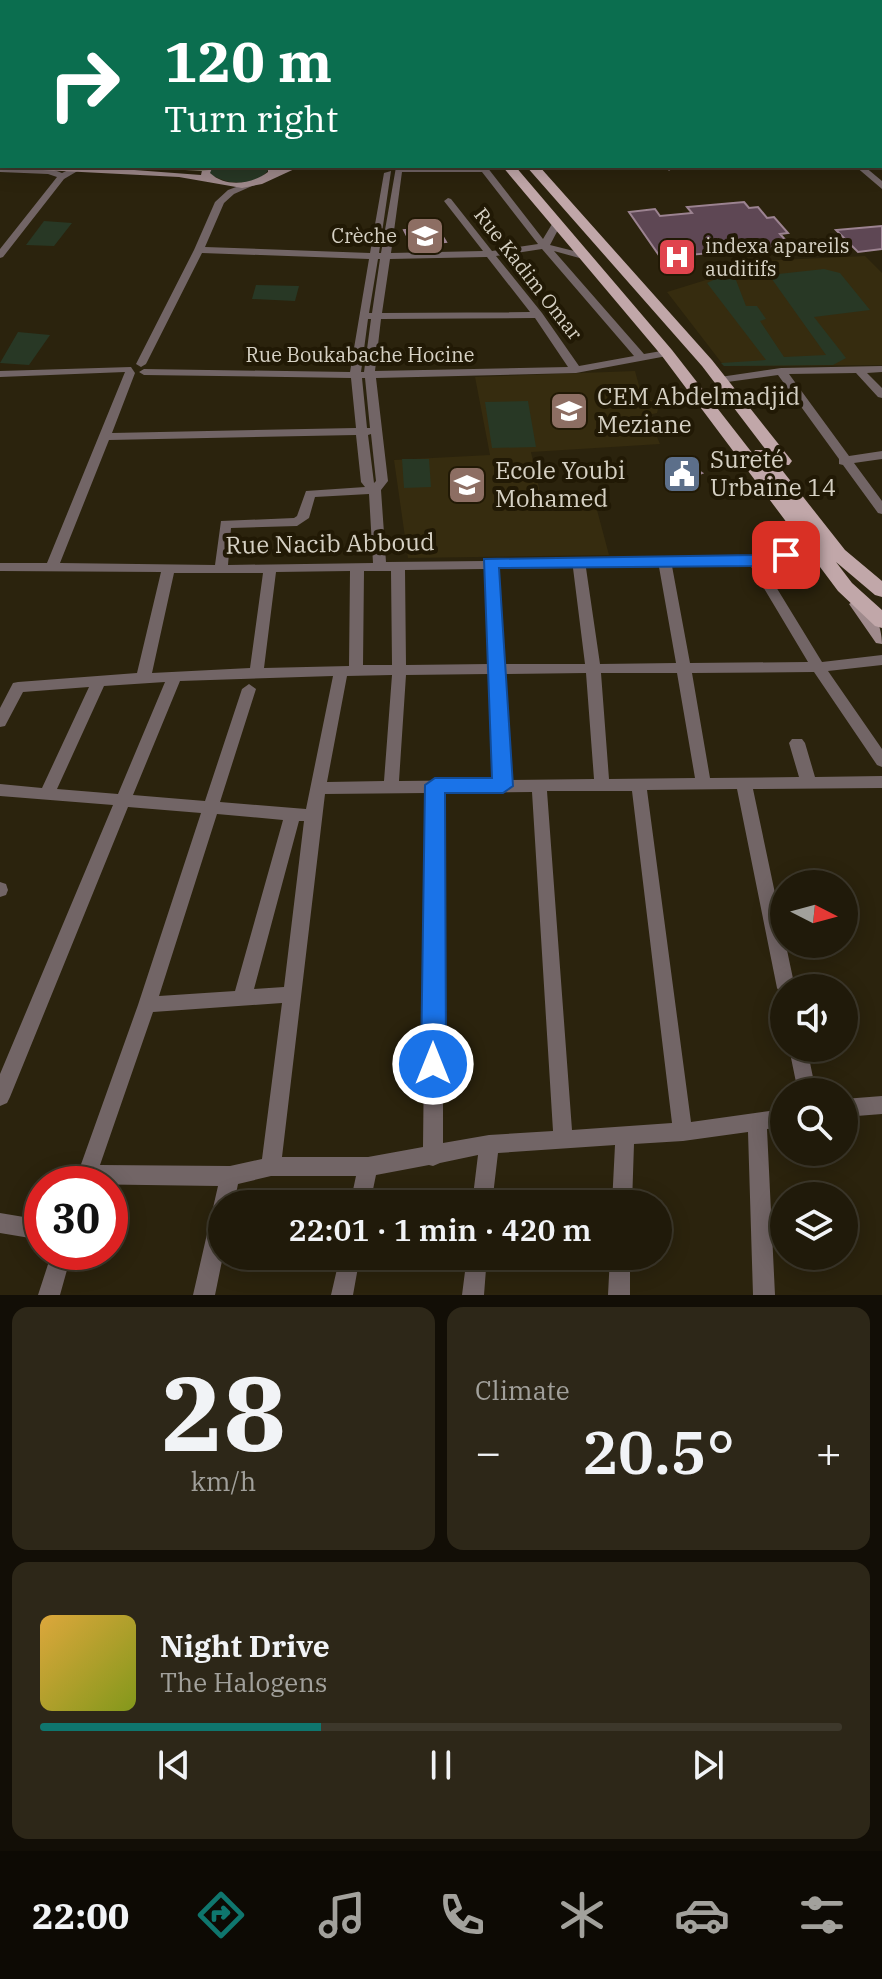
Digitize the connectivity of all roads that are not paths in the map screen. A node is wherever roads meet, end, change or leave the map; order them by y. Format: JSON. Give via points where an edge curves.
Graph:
{"nodes":[{"id":1,"x":19,"y":168,"type":"edge"},
{"id":2,"x":34,"y":168,"type":"edge"},
{"id":3,"x":207,"y":168,"type":"edge"},
{"id":4,"x":510,"y":168,"type":"edge"},
{"id":5,"x":521,"y":168,"type":"edge"},
{"id":6,"x":534,"y":168,"type":"edge"},
{"id":7,"x":861,"y":168,"type":"edge"},
{"id":8,"x":395,"y":170,"type":"edge"},
{"id":9,"x":271,"y":171,"type":"edge"},
{"id":10,"x":55,"y":172,"type":"edge"},
{"id":11,"x":212,"y":181,"type":"junction"},
{"id":12,"x":255,"y":183,"type":"junction"},
{"id":13,"x":882,"y":186,"type":"edge"},
{"id":14,"x":448,"y":201,"type":"dead end"},
{"id":15,"x":220,"y":202,"type":"junction"},
{"id":16,"x":555,"y":226,"type":"junction"},
{"id":17,"x":544,"y":246,"type":"junction"},
{"id":18,"x":199,"y":250,"type":"junction"},
{"id":19,"x":490,"y":254,"type":"junction"},
{"id":20,"x":0,"y":255,"type":"edge"},
{"id":21,"x":377,"y":256,"type":"junction"},
{"id":22,"x":583,"y":256,"type":"junction"},
{"id":23,"x":538,"y":315,"type":"junction"},
{"id":24,"x":361,"y":316,"type":"junction"},
{"id":25,"x":375,"y":316,"type":"junction"},
{"id":26,"x":667,"y":353,"type":"junction"},
{"id":27,"x":642,"y":358,"type":"junction"},
{"id":28,"x":575,"y":366,"type":"junction"},
{"id":29,"x":138,"y":369,"type":"junction"},
{"id":30,"x":882,"y":369,"type":"edge"},
{"id":31,"x":369,"y":370,"type":"junction"},
{"id":32,"x":859,"y":370,"type":"junction"},
{"id":33,"x":355,"y":371,"type":"junction"},
{"id":34,"x":781,"y":371,"type":"junction"},
{"id":35,"x":0,"y":374,"type":"edge"},
{"id":36,"x":720,"y":380,"type":"junction"},
{"id":37,"x":882,"y":395,"type":"edge"},
{"id":38,"x":361,"y":431,"type":"junction"},
{"id":39,"x":377,"y":431,"type":"junction"},
{"id":40,"x":106,"y":437,"type":"junction"},
{"id":41,"x":882,"y":455,"type":"edge"},
{"id":42,"x":843,"y":461,"type":"junction"},
{"id":43,"x":375,"y":490,"type":"junction"},
{"id":44,"x":882,"y":510,"type":"edge"},
{"id":45,"x":817,"y":550,"type":"junction"},
{"id":46,"x":754,"y":561,"type":"junction"},
{"id":47,"x":579,"y":562,"type":"junction"},
{"id":48,"x":665,"y":562,"type":"junction"},
{"id":49,"x":490,"y":563,"type":"junction"},
{"id":50,"x":380,"y":565,"type":"junction"},
{"id":51,"x":398,"y":565,"type":"junction"},
{"id":52,"x":357,"y":566,"type":"junction"},
{"id":53,"x":0,"y":567,"type":"edge"},
{"id":54,"x":52,"y":567,"type":"junction"},
{"id":55,"x":270,"y":568,"type":"junction"},
{"id":56,"x":221,"y":569,"type":"junction"},
{"id":57,"x":168,"y":570,"type":"junction"},
{"id":58,"x":845,"y":587,"type":"junction"},
{"id":59,"x":882,"y":589,"type":"edge"},
{"id":60,"x":882,"y":621,"type":"edge"},
{"id":61,"x":882,"y":639,"type":"edge"},
{"id":62,"x":882,"y":660,"type":"edge"},
{"id":63,"x":818,"y":667,"type":"junction"},
{"id":64,"x":593,"y":668,"type":"junction"},
{"id":65,"x":496,"y":669,"type":"junction"},
{"id":66,"x":684,"y":669,"type":"junction"},
{"id":67,"x":348,"y":670,"type":"junction"},
{"id":68,"x":399,"y":670,"type":"junction"},
{"id":69,"x":174,"y":678,"type":"junction"},
{"id":70,"x":143,"y":679,"type":"junction"},
{"id":71,"x":99,"y":680,"type":"junction"},
{"id":72,"x":253,"y":681,"type":"junction"},
{"id":73,"x":0,"y":722,"type":"edge"},
{"id":74,"x":797,"y":743,"type":"dead end"},
{"id":75,"x":882,"y":761,"type":"edge"},
{"id":76,"x":882,"y":782,"type":"edge"},
{"id":77,"x":809,"y":783,"type":"junction"},
{"id":78,"x":391,"y":785,"type":"junction"},
{"id":79,"x":435,"y":785,"type":"junction"},
{"id":80,"x":704,"y":785,"type":"junction"},
{"id":81,"x":744,"y":785,"type":"junction"},
{"id":82,"x":503,"y":786,"type":"junction"},
{"id":83,"x":539,"y":786,"type":"junction"},
{"id":84,"x":602,"y":786,"type":"junction"},
{"id":85,"x":639,"y":786,"type":"junction"},
{"id":86,"x":317,"y":788,"type":"junction"},
{"id":87,"x":0,"y":790,"type":"edge"},
{"id":88,"x":47,"y":794,"type":"junction"},
{"id":89,"x":126,"y":800,"type":"junction"},
{"id":90,"x":210,"y":806,"type":"junction"},
{"id":91,"x":293,"y":814,"type":"junction"},
{"id":92,"x":313,"y":816,"type":"junction"},
{"id":93,"x":783,"y":974,"type":"edge"},
{"id":94,"x":293,"y":994,"type":"junction"},
{"id":95,"x":242,"y":999,"type":"junction"},
{"id":96,"x":147,"y":1005,"type":"junction"},
{"id":97,"x":0,"y":1097,"type":"edge"},
{"id":98,"x":882,"y":1105,"type":"edge"},
{"id":99,"x":858,"y":1107,"type":"edge"},
{"id":100,"x":770,"y":1121,"type":"edge"},
{"id":101,"x":757,"y":1124,"type":"junction"},
{"id":102,"x":683,"y":1132,"type":"junction"},
{"id":103,"x":625,"y":1135,"type":"junction"},
{"id":104,"x":563,"y":1138,"type":"junction"},
{"id":105,"x":489,"y":1144,"type":"junction"},
{"id":106,"x":433,"y":1157,"type":"junction"},
{"id":107,"x":91,"y":1166,"type":"edge"},
{"id":108,"x":271,"y":1166,"type":"junction"},
{"id":109,"x":368,"y":1167,"type":"junction"},
{"id":110,"x":230,"y":1176,"type":"junction"},
{"id":111,"x":128,"y":1179,"type":"edge"},
{"id":112,"x":227,"y":1190,"type":"edge"},
{"id":113,"x":363,"y":1190,"type":"edge"},
{"id":114,"x":484,"y":1190,"type":"edge"},
{"id":115,"x":623,"y":1190,"type":"edge"},
{"id":116,"x":0,"y":1223,"type":"edge"},
{"id":117,"x":24,"y":1227,"type":"edge"},
{"id":118,"x":57,"y":1270,"type":"edge"},
{"id":119,"x":209,"y":1270,"type":"edge"},
{"id":120,"x":347,"y":1270,"type":"edge"},
{"id":121,"x":476,"y":1270,"type":"edge"},
{"id":122,"x":620,"y":1270,"type":"edge"},
{"id":123,"x":49,"y":1295,"type":"edge"},
{"id":124,"x":204,"y":1295,"type":"edge"},
{"id":125,"x":342,"y":1295,"type":"edge"},
{"id":126,"x":473,"y":1295,"type":"edge"},
{"id":127,"x":619,"y":1295,"type":"edge"},
{"id":128,"x":764,"y":1295,"type":"edge"}],
"edges":[{"from":1,"to":10,"type":"street"},
{"from":2,"to":10,"type":"main road"},
{"from":3,"to":11,"type":"main road"},
{"from":4,"to":16,"type":"main road"},
{"from":5,"to":59,"type":"main road","via":[[690,360],[838,554]]},
{"from":6,"to":36,"type":"main road"},
{"from":7,"to":13,"type":"street"},
{"from":8,"to":17,"type":"street","via":[[484,169]]},
{"from":8,"to":21,"type":"street"},
{"from":9,"to":12,"type":"main road"},
{"from":10,"to":11,"type":"main road","via":[[179,174]]},
{"from":10,"to":20,"type":"street"},
{"from":11,"to":12,"type":"main road"},
{"from":11,"to":15,"type":"street"},
{"from":12,"to":15,"type":"street"},
{"from":14,"to":19,"type":"street","name":"Rue Kadim Omar"},
{"from":15,"to":18,"type":"street"},
{"from":16,"to":17,"type":"street"},
{"from":16,"to":22,"type":"main road"},
{"from":17,"to":19,"type":"street"},
{"from":17,"to":22,"type":"street"},
{"from":17,"to":27,"type":"street"},
{"from":18,"to":21,"type":"street"},
{"from":18,"to":29,"type":"street"},
{"from":19,"to":21,"type":"street"},
{"from":19,"to":23,"type":"street","name":"Rue Kadim Omar"},
{"from":21,"to":24,"type":"street"},
{"from":21,"to":25,"type":"street"},
{"from":22,"to":26,"type":"main road"},
{"from":23,"to":25,"type":"street"},
{"from":23,"to":28,"type":"street","name":"Rue Kadim Omar"},
{"from":24,"to":25,"type":"street"},
{"from":24,"to":33,"type":"street"},
{"from":25,"to":31,"type":"street"},
{"from":26,"to":27,"type":"street","name":"Rue Boukabache Hocine"},
{"from":26,"to":45,"type":"main road"},
{"from":27,"to":28,"type":"street","name":"Rue Boukabache Hocine"},
{"from":28,"to":31,"type":"street","name":"Rue Boukabache Hocine"},
{"from":29,"to":33,"type":"street","name":"Rue Boukabache Hocine"},
{"from":29,"to":35,"type":"street","name":"Rue Boukabache Hocine"},
{"from":29,"to":40,"type":"street"},
{"from":30,"to":32,"type":"street"},
{"from":31,"to":33,"type":"street","name":"Rue Boukabache Hocine"},
{"from":31,"to":39,"type":"street"},
{"from":32,"to":34,"type":"street"},
{"from":32,"to":37,"type":"street"},
{"from":33,"to":38,"type":"street"},
{"from":34,"to":36,"type":"street"},
{"from":34,"to":42,"type":"street"},
{"from":36,"to":59,"type":"main road"},
{"from":38,"to":39,"type":"street"},
{"from":38,"to":40,"type":"street"},
{"from":38,"to":43,"type":"street","via":[[367,482]]},
{"from":39,"to":43,"type":"street","via":[[382,481]]},
{"from":40,"to":54,"type":"street"},
{"from":41,"to":42,"type":"street"},
{"from":42,"to":44,"type":"street"},
{"from":43,"to":50,"type":"street"},
{"from":43,"to":56,"type":"street","via":[[310,494],[297,522],[225,524]]},
{"from":45,"to":46,"type":"street","name":"Rue Nacib Abboud"},
{"from":45,"to":58,"type":"main road"},
{"from":46,"to":48,"type":"street","name":"Rue Nacib Abboud"},
{"from":46,"to":63,"type":"street"},
{"from":47,"to":48,"type":"street","name":"Rue Nacib Abboud"},
{"from":47,"to":49,"type":"street","name":"Rue Nacib Abboud"},
{"from":47,"to":64,"type":"street"},
{"from":48,"to":66,"type":"street"},
{"from":49,"to":51,"type":"street","name":"Rue Nacib Abboud"},
{"from":49,"to":65,"type":"street"},
{"from":50,"to":51,"type":"street","name":"Rue Nacib Abboud"},
{"from":50,"to":52,"type":"street","name":"Rue Nacib Abboud"},
{"from":51,"to":68,"type":"street"},
{"from":52,"to":55,"type":"street","name":"Rue Nacib Abboud"},
{"from":52,"to":67,"type":"street"},
{"from":53,"to":54,"type":"street","name":"Rue Nacib Abboud"},
{"from":54,"to":57,"type":"street","name":"Rue Nacib Abboud"},
{"from":55,"to":56,"type":"street","name":"Rue Nacib Abboud"},
{"from":55,"to":72,"type":"street"},
{"from":56,"to":57,"type":"street","name":"Rue Nacib Abboud"},
{"from":57,"to":70,"type":"street"},
{"from":58,"to":60,"type":"main road"},
{"from":58,"to":61,"type":"main road"},
{"from":62,"to":63,"type":"street"},
{"from":63,"to":66,"type":"street"},
{"from":63,"to":75,"type":"street"},
{"from":64,"to":65,"type":"street"},
{"from":64,"to":66,"type":"street"},
{"from":64,"to":84,"type":"street"},
{"from":65,"to":68,"type":"street"},
{"from":65,"to":82,"type":"street"},
{"from":66,"to":80,"type":"street"},
{"from":67,"to":68,"type":"street"},
{"from":67,"to":72,"type":"street"},
{"from":67,"to":86,"type":"street"},
{"from":68,"to":78,"type":"street"},
{"from":69,"to":70,"type":"street"},
{"from":69,"to":72,"type":"street"},
{"from":69,"to":89,"type":"street"},
{"from":70,"to":71,"type":"street"},
{"from":71,"to":73,"type":"street","via":[[18,687]]},
{"from":71,"to":88,"type":"street"},
{"from":72,"to":90,"type":"street"},
{"from":74,"to":77,"type":"street"},
{"from":76,"to":77,"type":"street"},
{"from":77,"to":81,"type":"street"},
{"from":78,"to":79,"type":"street"},
{"from":78,"to":86,"type":"street"},
{"from":79,"to":82,"type":"street"},
{"from":79,"to":106,"type":"street"},
{"from":80,"to":81,"type":"street"},
{"from":80,"to":85,"type":"street"},
{"from":81,"to":93,"type":"street"},
{"from":82,"to":83,"type":"street"},
{"from":83,"to":84,"type":"street"},
{"from":83,"to":104,"type":"street"},
{"from":84,"to":85,"type":"street"},
{"from":85,"to":102,"type":"street"},
{"from":86,"to":92,"type":"street"},
{"from":87,"to":88,"type":"street"},
{"from":88,"to":89,"type":"street"},
{"from":89,"to":90,"type":"street"},
{"from":89,"to":97,"type":"street"},
{"from":90,"to":91,"type":"street"},
{"from":90,"to":96,"type":"street"},
{"from":91,"to":92,"type":"street"},
{"from":91,"to":95,"type":"street"},
{"from":92,"to":94,"type":"street"},
{"from":94,"to":95,"type":"street"},
{"from":94,"to":108,"type":"street"},
{"from":95,"to":96,"type":"street"},
{"from":96,"to":107,"type":"street"},
{"from":98,"to":99,"type":"street"},
{"from":100,"to":101,"type":"street"},
{"from":101,"to":102,"type":"street"},
{"from":101,"to":128,"type":"street"},
{"from":102,"to":103,"type":"street"},
{"from":103,"to":104,"type":"street"},
{"from":103,"to":115,"type":"street"},
{"from":104,"to":105,"type":"street"},
{"from":105,"to":106,"type":"street"},
{"from":105,"to":114,"type":"street"},
{"from":106,"to":109,"type":"street"},
{"from":108,"to":109,"type":"street"},
{"from":108,"to":110,"type":"street"},
{"from":109,"to":113,"type":"street"},
{"from":110,"to":111,"type":"street"},
{"from":110,"to":112,"type":"street"},
{"from":116,"to":117,"type":"street"},
{"from":118,"to":123,"type":"street"},
{"from":119,"to":124,"type":"street"},
{"from":120,"to":125,"type":"street"},
{"from":121,"to":126,"type":"street"},
{"from":122,"to":127,"type":"street"}]}
